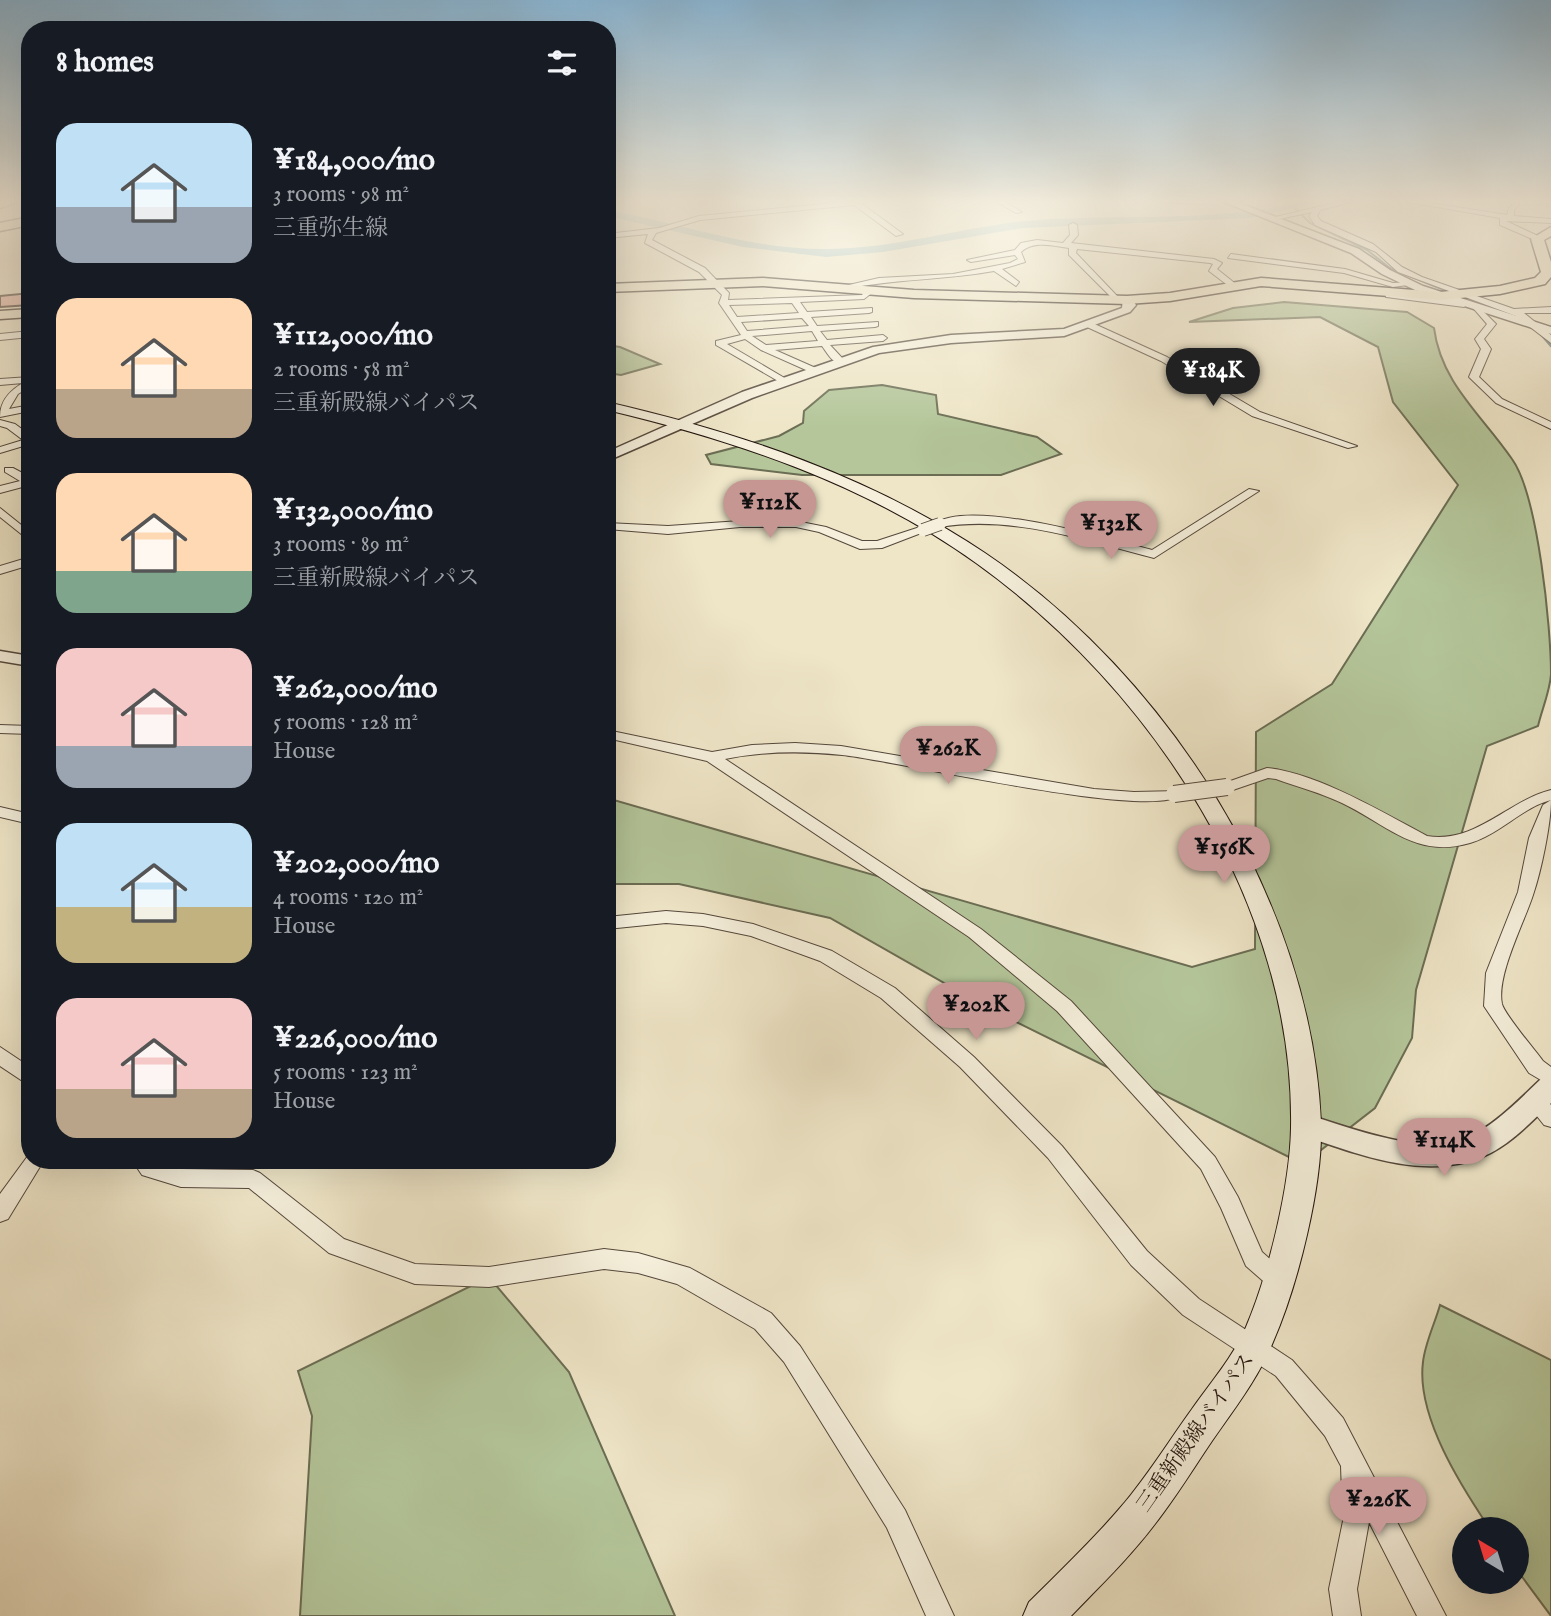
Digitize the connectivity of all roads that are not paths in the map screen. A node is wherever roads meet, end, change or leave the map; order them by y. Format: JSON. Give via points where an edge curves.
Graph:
{"nodes":[{"id":1,"x":708,"y":277,"type":"edge"},
{"id":2,"x":920,"y":277,"type":"edge"},
{"id":3,"x":985,"y":277,"type":"edge"},
{"id":4,"x":1007,"y":277,"type":"edge"},
{"id":5,"x":1097,"y":277,"type":"edge"},
{"id":6,"x":1223,"y":277,"type":"edge"},
{"id":7,"x":1367,"y":277,"type":"edge"},
{"id":8,"x":1400,"y":277,"type":"edge"},
{"id":9,"x":1415,"y":277,"type":"edge"},
{"id":10,"x":1543,"y":277,"type":"edge"},
{"id":11,"x":713,"y":283,"type":"junction"},
{"id":12,"x":993,"y":283,"type":"dead end"},
{"id":13,"x":1016,"y":284,"type":"dead end"},
{"id":14,"x":1411,"y":284,"type":"junction"},
{"id":15,"x":1233,"y":285,"type":"junction"},
{"id":16,"x":844,"y":286,"type":"junction"},
{"id":17,"x":616,"y":288,"type":"edge"},
{"id":18,"x":867,"y":293,"type":"junction"},
{"id":19,"x":1389,"y":293,"type":"junction"},
{"id":20,"x":1456,"y":297,"type":"junction"},
{"id":21,"x":1121,"y":300,"type":"junction"},
{"id":22,"x":795,"y":301,"type":"junction"},
{"id":23,"x":723,"y":303,"type":"junction"},
{"id":24,"x":1478,"y":309,"type":"junction"},
{"id":25,"x":869,"y":310,"type":"junction"},
{"id":26,"x":1551,"y":310,"type":"edge"},
{"id":27,"x":1513,"y":311,"type":"junction"},
{"id":28,"x":21,"y":314,"type":"edge"},
{"id":29,"x":0,"y":315,"type":"edge"},
{"id":30,"x":805,"y":315,"type":"junction"},
{"id":31,"x":736,"y":320,"type":"junction"},
{"id":32,"x":875,"y":324,"type":"junction"},
{"id":33,"x":1090,"y":325,"type":"junction"},
{"id":34,"x":815,"y":329,"type":"junction"},
{"id":35,"x":1547,"y":330,"type":"edge"},
{"id":36,"x":21,"y":335,"type":"edge"},
{"id":37,"x":745,"y":335,"type":"junction"},
{"id":38,"x":0,"y":337,"type":"edge"},
{"id":39,"x":1551,"y":340,"type":"edge"},
{"id":40,"x":825,"y":343,"type":"junction"},
{"id":41,"x":885,"y":343,"type":"junction"},
{"id":42,"x":764,"y":348,"type":"junction"},
{"id":43,"x":841,"y":362,"type":"junction"},
{"id":44,"x":814,"y":371,"type":"junction"},
{"id":45,"x":0,"y":382,"type":"edge"},
{"id":46,"x":785,"y":382,"type":"junction"},
{"id":47,"x":21,"y":384,"type":"edge"},
{"id":48,"x":21,"y":391,"type":"edge"},
{"id":49,"x":21,"y":410,"type":"edge"},
{"id":50,"x":1,"y":414,"type":"edge"},
{"id":51,"x":616,"y":419,"type":"edge"},
{"id":52,"x":683,"y":424,"type":"junction"},
{"id":53,"x":1551,"y":426,"type":"edge"},
{"id":54,"x":21,"y":434,"type":"edge"},
{"id":55,"x":21,"y":444,"type":"edge"},
{"id":56,"x":1352,"y":446,"type":"dead end"},
{"id":57,"x":0,"y":450,"type":"edge"},
{"id":58,"x":616,"y":453,"type":"edge"},
{"id":59,"x":9,"y":470,"type":"dead end"},
{"id":60,"x":21,"y":477,"type":"edge"},
{"id":61,"x":21,"y":484,"type":"edge"},
{"id":62,"x":0,"y":490,"type":"edge"},
{"id":63,"x":1253,"y":491,"type":"dead end"},
{"id":64,"x":0,"y":511,"type":"edge"},
{"id":65,"x":21,"y":527,"type":"edge"},
{"id":66,"x":616,"y":527,"type":"edge"},
{"id":67,"x":21,"y":564,"type":"edge"},
{"id":68,"x":0,"y":570,"type":"edge"},
{"id":69,"x":0,"y":656,"type":"edge"},
{"id":70,"x":21,"y":660,"type":"edge"},
{"id":71,"x":0,"y":729,"type":"edge"},
{"id":72,"x":21,"y":730,"type":"edge"},
{"id":73,"x":616,"y":736,"type":"edge"},
{"id":74,"x":712,"y":757,"type":"junction"},
{"id":75,"x":1551,"y":795,"type":"edge"},
{"id":76,"x":1551,"y":805,"type":"edge"},
{"id":77,"x":0,"y":812,"type":"edge"},
{"id":78,"x":21,"y":817,"type":"edge"},
{"id":79,"x":616,"y":922,"type":"edge"},
{"id":80,"x":0,"y":1055,"type":"edge"},
{"id":81,"x":21,"y":1067,"type":"edge"},
{"id":82,"x":1551,"y":1078,"type":"edge"},
{"id":83,"x":1546,"y":1102,"type":"edge"},
{"id":84,"x":1306,"y":1125,"type":"junction"},
{"id":85,"x":28,"y":1169,"type":"edge"},
{"id":86,"x":149,"y":1169,"type":"edge"},
{"id":87,"x":0,"y":1212,"type":"edge"},
{"id":88,"x":1278,"y":1280,"type":"junction"},
{"id":89,"x":1253,"y":1350,"type":"junction"},
{"id":90,"x":1352,"y":1462,"type":"junction"},
{"id":91,"x":940,"y":1616,"type":"edge"},
{"id":92,"x":1043,"y":1616,"type":"edge"},
{"id":93,"x":1347,"y":1616,"type":"edge"},
{"id":94,"x":1432,"y":1616,"type":"edge"}],
"edges":[{"from":1,"to":11,"type":"street"},
{"from":2,"to":16,"type":"street"},
{"from":3,"to":12,"type":"street"},
{"from":4,"to":13,"type":"street"},
{"from":5,"to":21,"type":"street"},
{"from":6,"to":15,"type":"street"},
{"from":7,"to":14,"type":"street","via":[[1393,285]]},
{"from":8,"to":14,"type":"street"},
{"from":9,"to":20,"type":"street"},
{"from":10,"to":20,"type":"main road","via":[[1526,285]]},
{"from":11,"to":16,"type":"main road"},
{"from":11,"to":17,"type":"main road"},
{"from":11,"to":23,"type":"street","via":[[726,295]]},
{"from":14,"to":20,"type":"street"},
{"from":15,"to":19,"type":"main road","via":[[1279,282]]},
{"from":15,"to":21,"type":"main road","via":[[1170,297]]},
{"from":16,"to":18,"type":"main road"},
{"from":18,"to":21,"type":"main road"},
{"from":18,"to":22,"type":"street"},
{"from":18,"to":25,"type":"street","via":[[872,305]]},
{"from":19,"to":20,"type":"main road"},
{"from":19,"to":20,"type":"street","via":[[1403,298]]},
{"from":20,"to":24,"type":"street"},
{"from":20,"to":27,"type":"street"},
{"from":21,"to":33,"type":"street","via":[[1129,305],[1126,310]]},
{"from":22,"to":23,"type":"street"},
{"from":22,"to":30,"type":"street"},
{"from":23,"to":31,"type":"street"},
{"from":24,"to":27,"type":"street"},
{"from":24,"to":35,"type":"street"},
{"from":24,"to":53,"type":"street","via":[[1492,324],[1479,339],[1486,349],[1474,377],[1499,401]]},
{"from":25,"to":30,"type":"street"},
{"from":25,"to":32,"type":"street"},
{"from":26,"to":27,"type":"street"},
{"from":27,"to":35,"type":"street"},
{"from":28,"to":29,"type":"main road"},
{"from":30,"to":31,"type":"street"},
{"from":30,"to":34,"type":"street"},
{"from":31,"to":37,"type":"street"},
{"from":32,"to":34,"type":"street"},
{"from":32,"to":41,"type":"street"},
{"from":33,"to":41,"type":"street","via":[[1053,333]]},
{"from":33,"to":56,"type":"street","via":[[1164,359],[1255,414]]},
{"from":34,"to":37,"type":"street"},
{"from":34,"to":40,"type":"street"},
{"from":35,"to":39,"type":"street"},
{"from":36,"to":38,"type":"street"},
{"from":37,"to":42,"type":"street"},
{"from":37,"to":46,"type":"street","via":[[719,343]]},
{"from":40,"to":41,"type":"street"},
{"from":40,"to":42,"type":"street"},
{"from":40,"to":43,"type":"street"},
{"from":41,"to":43,"type":"street"},
{"from":42,"to":44,"type":"street"},
{"from":43,"to":44,"type":"street"},
{"from":44,"to":46,"type":"street"},
{"from":45,"to":47,"type":"street"},
{"from":46,"to":52,"type":"street"},
{"from":48,"to":50,"type":"street"},
{"from":49,"to":50,"type":"street"},
{"from":50,"to":54,"type":"street"},
{"from":51,"to":52,"type":"main road","name":"三重新殿線バイパス"},
{"from":52,"to":58,"type":"street"},
{"from":52,"to":84,"type":"main road","name":"三重新殿線バイパス","via":[[785,456],[900,508],[984,560],[1091,649],[1176,752],[1232,846],[1289,989],[1303,1066]]},
{"from":55,"to":57,"type":"street"},
{"from":59,"to":60,"type":"street"},
{"from":61,"to":62,"type":"street"},
{"from":63,"to":66,"type":"street","bridge":true,"via":[[1154,554],[1047,529],[971,519],[940,524],[878,545],[860,545],[810,525],[668,530]]},
{"from":64,"to":65,"type":"street"},
{"from":67,"to":68,"type":"street"},
{"from":69,"to":70,"type":"street"},
{"from":71,"to":72,"type":"street"},
{"from":73,"to":74,"type":"street"},
{"from":74,"to":75,"type":"street","bridge":true,"via":[[763,748],[817,749],[1149,799],[1278,774],[1346,799],[1436,845],[1459,843]]},
{"from":74,"to":88,"type":"street","via":[[975,933],[1064,1006],[1208,1163],[1254,1259]]},
{"from":76,"to":82,"type":"street","via":[[1537,838],[1527,892],[1495,973],[1493,1006],[1536,1067]]},
{"from":77,"to":78,"type":"street"},
{"from":79,"to":89,"type":"street","via":[[703,919],[752,930],[826,956],[888,993],[967,1062],[1055,1152],[1139,1258],[1191,1307]]},
{"from":80,"to":81,"type":"street"},
{"from":83,"to":84,"type":"street","via":[[1473,1148],[1431,1155],[1354,1141]]},
{"from":84,"to":88,"type":"main road","name":"三重新殿線バイパス","via":[[1295,1213]]},
{"from":85,"to":87,"type":"street"},
{"from":86,"to":91,"type":"street","via":[[181,1178],[253,1179],[337,1246],[415,1274],[489,1278],[604,1259],[682,1275],[763,1321],[792,1354],[896,1519]]},
{"from":88,"to":89,"type":"main road","name":"三重新殿線バイパス"},
{"from":89,"to":90,"type":"street","via":[[1284,1368],[1334,1427]]},
{"from":89,"to":92,"type":"main road","name":"三重新殿線バイパス","via":[[1144,1508]]},
{"from":90,"to":93,"type":"street","via":[[1356,1521],[1343,1589]]},
{"from":90,"to":94,"type":"street"}]}
